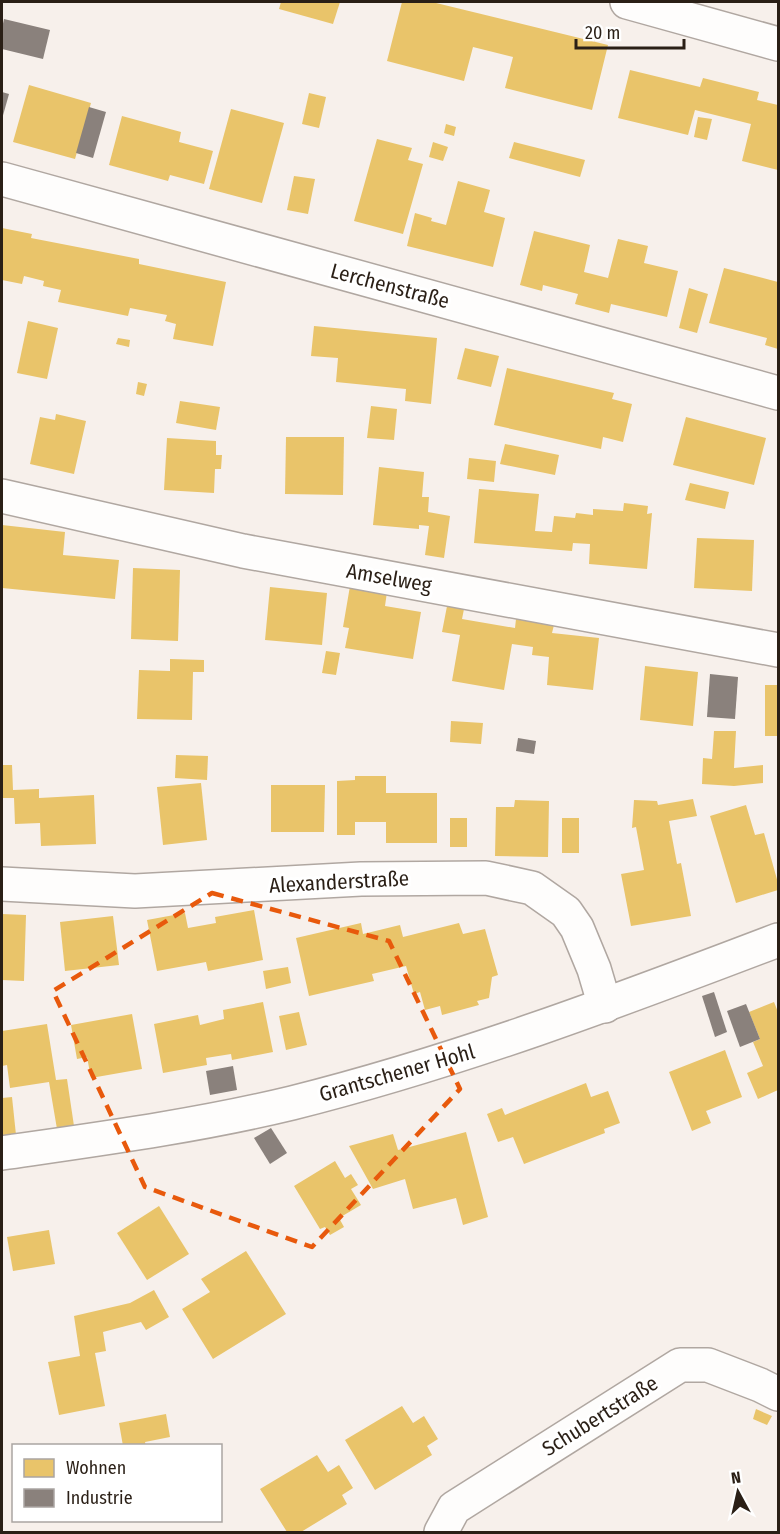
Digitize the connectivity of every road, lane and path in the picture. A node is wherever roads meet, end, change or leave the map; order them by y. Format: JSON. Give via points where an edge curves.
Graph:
{"nodes":[{"id":1,"x":627,"y":2,"type":"edge"},
{"id":2,"x":778,"y":44,"type":"edge"},
{"id":3,"x":2,"y":179,"type":"edge"},
{"id":4,"x":778,"y":393,"type":"edge"},
{"id":5,"x":2,"y":496,"type":"edge"},
{"id":6,"x":778,"y":651,"type":"edge"},
{"id":7,"x":2,"y":884,"type":"edge"},
{"id":8,"x":778,"y":940,"type":"edge"},
{"id":9,"x":605,"y":1006,"type":"junction"},
{"id":10,"x":2,"y":1153,"type":"edge"},
{"id":11,"x":778,"y":1394,"type":"edge"},
{"id":12,"x":441,"y":1533,"type":"edge"}],
"edges":[{"from":1,"to":2,"type":"street"},
{"from":3,"to":4,"type":"street","name":"Lerchenstraße"},
{"from":5,"to":6,"type":"street","name":"Amselweg","via":[[243,552]]},
{"from":7,"to":9,"type":"street","name":"Alexanderstraße","via":[[135,891],[361,879],[486,878],[532,888],[566,912],[577,928]]},
{"from":8,"to":9,"type":"street","name":"Grantschener Hohl"},
{"from":9,"to":10,"type":"street","name":"Grantschener Hohl","via":[[459,1056],[291,1103],[147,1132]]},
{"from":11,"to":12,"type":"street","name":"Schubertstraße","via":[[708,1365],[680,1365],[454,1508]]}]}
